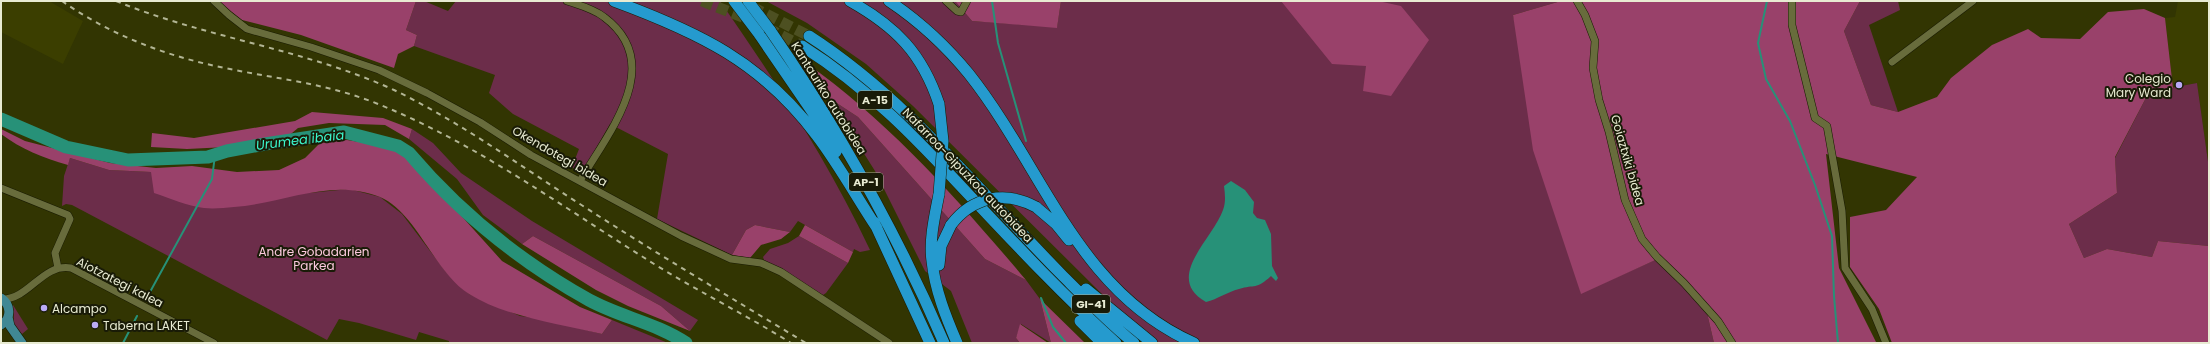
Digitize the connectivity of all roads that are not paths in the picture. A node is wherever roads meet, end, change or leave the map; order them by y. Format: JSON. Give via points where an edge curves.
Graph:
{"nodes":[{"id":1,"x":214,"y":1,"type":"edge"},
{"id":2,"x":567,"y":1,"type":"edge"},
{"id":3,"x":614,"y":1,"type":"edge"},
{"id":4,"x":734,"y":1,"type":"edge"},
{"id":5,"x":748,"y":1,"type":"edge"},
{"id":6,"x":850,"y":1,"type":"edge"},
{"id":7,"x":889,"y":1,"type":"edge"},
{"id":8,"x":946,"y":1,"type":"edge"},
{"id":9,"x":967,"y":1,"type":"edge"},
{"id":10,"x":1577,"y":1,"type":"edge"},
{"id":11,"x":1792,"y":1,"type":"edge"},
{"id":12,"x":1973,"y":1,"type":"edge"},
{"id":13,"x":809,"y":36,"type":"tunnel mouth"},
{"id":14,"x":802,"y":46,"type":"tunnel mouth"},
{"id":15,"x":1892,"y":62,"type":"dead end"},
{"id":16,"x":580,"y":181,"type":"junction"},
{"id":17,"x":1,"y":188,"type":"edge"},
{"id":18,"x":876,"y":228,"type":"junction"},
{"id":19,"x":1085,"y":254,"type":"junction"},
{"id":20,"x":1050,"y":263,"type":"junction"},
{"id":21,"x":58,"y":268,"type":"junction"},
{"id":22,"x":1053,"y":283,"type":"junction"},
{"id":23,"x":15,"y":296,"type":"junction"},
{"id":24,"x":2,"y":298,"type":"edge"},
{"id":25,"x":9,"y":308,"type":"junction"},
{"id":26,"x":8,"y":318,"type":"junction"},
{"id":27,"x":1,"y":325,"type":"edge"},
{"id":28,"x":12,"y":329,"type":"junction"},
{"id":29,"x":22,"y":343,"type":"edge"},
{"id":30,"x":214,"y":343,"type":"edge"},
{"id":31,"x":889,"y":343,"type":"edge"},
{"id":32,"x":930,"y":343,"type":"edge"},
{"id":33,"x":944,"y":343,"type":"edge"},
{"id":34,"x":958,"y":343,"type":"edge"},
{"id":35,"x":1102,"y":343,"type":"edge"},
{"id":36,"x":1116,"y":343,"type":"edge"},
{"id":37,"x":1134,"y":343,"type":"edge"},
{"id":38,"x":1152,"y":343,"type":"edge"},
{"id":39,"x":1194,"y":343,"type":"edge"},
{"id":40,"x":1732,"y":343,"type":"edge"},
{"id":41,"x":1886,"y":343,"type":"edge"}],
"edges":[{"from":1,"to":16,"type":"street","name":"Okendotegi bidea","via":[[247,29],[341,56],[379,70],[427,93]]},
{"from":2,"to":16,"type":"street","via":[[603,16],[612,24],[625,39],[632,62],[632,74],[620,114]]},
{"from":3,"to":18,"type":"highway","via":[[677,25],[712,43],[744,62],[779,92],[817,136]]},
{"from":4,"to":18,"type":"highway","name":"Kantauriko autobidea","number":"AP-1","bridge":true,"via":[[814,113]]},
{"from":5,"to":33,"type":"highway","name":"Kantauriko autobidea","number":"AP-1","bridge":true,"via":[[808,85],[852,156],[899,244]]},
{"from":6,"to":34,"type":"highway","bridge":true,"via":[[887,24],[905,41],[923,66],[939,104],[943,141],[932,260],[938,291]]},
{"from":7,"to":19,"type":"highway","via":[[932,34],[969,74],[996,112]]},
{"from":8,"to":9,"type":"street","via":[[956,11],[961,12]]},
{"from":10,"to":40,"type":"street","name":"Goiaztxiki bidea","via":[[1586,15],[1595,41],[1593,68],[1599,100],[1625,200],[1640,232],[1657,257],[1718,321]]},
{"from":11,"to":41,"type":"street","via":[[1792,24],[1815,118],[1827,126],[1842,211],[1845,268],[1872,309]]},
{"from":12,"to":15,"type":"street"},
{"from":13,"to":20,"type":"highway","name":"Nafarroa-Gipuzkoa autobidea","number":"A-15","via":[[836,53],[890,96]]},
{"from":14,"to":22,"type":"highway","name":"Nafarroa-Gipuzkoa autobidea","number":"A-15","via":[[851,79],[900,122]]},
{"from":16,"to":31,"type":"street","name":"Okendotegi bidea","via":[[702,246],[731,259],[761,263],[782,272]]},
{"from":17,"to":21,"type":"street","name":"Aiotzategi kalea","via":[[68,215],[70,219],[55,253]]},
{"from":18,"to":32,"type":"highway","number":"AP-1"},
{"from":19,"to":34,"type":"highway","bridge":true,"via":[[1075,248],[1056,224],[1036,207],[1014,198],[989,199],[967,209],[951,225],[941,246],[939,269],[944,298]]},
{"from":19,"to":39,"type":"highway","via":[[1128,302],[1154,321]]},
{"from":20,"to":37,"type":"highway","number":"GI-41"},
{"from":20,"to":38,"type":"highway","via":[[1063,269]]},
{"from":21,"to":23,"type":"street","name":"Aiotzategi kalea"},
{"from":21,"to":30,"type":"street","name":"Aiotzategi kalea","via":[[74,270]]},
{"from":22,"to":35,"type":"highway","via":[[1059,296]]},
{"from":22,"to":36,"type":"highway","number":"GI-41"},
{"from":23,"to":24,"type":"street","name":"Aiotzategi kalea"},
{"from":23,"to":25,"type":"street"},
{"from":24,"to":25,"type":"main road"},
{"from":25,"to":26,"type":"main road"},
{"from":26,"to":27,"type":"main road"},
{"from":26,"to":28,"type":"main road"},
{"from":27,"to":28,"type":"main road"},
{"from":28,"to":29,"type":"main road"}]}
